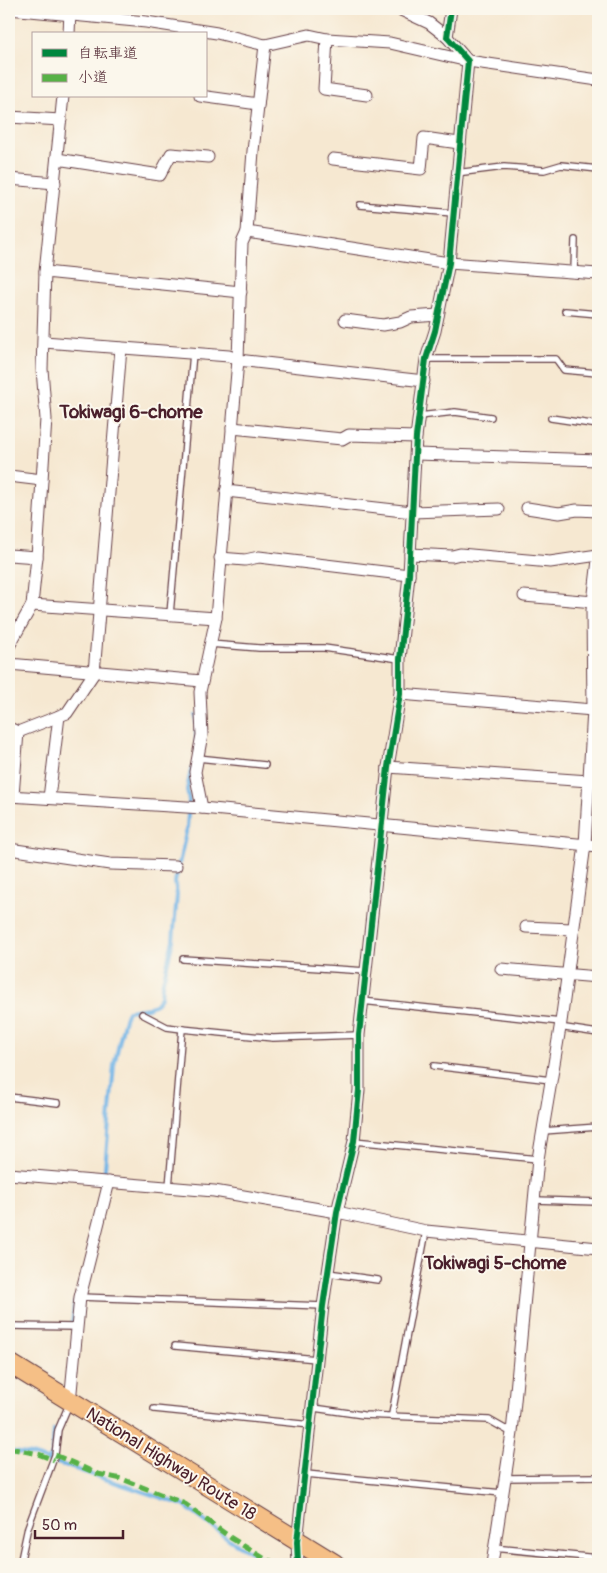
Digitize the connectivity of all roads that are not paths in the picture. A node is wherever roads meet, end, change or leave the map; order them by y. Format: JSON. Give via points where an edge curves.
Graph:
{"nodes":[{"id":1,"x":9,"y":9,"type":"edge"},
{"id":2,"x":398,"y":9,"type":"edge"},
{"id":3,"x":451,"y":9,"type":"edge"},
{"id":4,"x":70,"y":13,"type":"edge"},
{"id":5,"x":69,"y":32,"type":"edge"},
{"id":6,"x":447,"y":36,"type":"junction"},
{"id":7,"x":327,"y":40,"type":"junction"},
{"id":8,"x":265,"y":45,"type":"junction"},
{"id":9,"x":468,"y":61,"type":"junction"},
{"id":10,"x":598,"y":80,"type":"edge"},
{"id":11,"x":367,"y":95,"type":"dead end"},
{"id":12,"x":208,"y":97,"type":"edge"},
{"id":13,"x":63,"y":98,"type":"edge"},
{"id":14,"x":258,"y":104,"type":"junction"},
{"id":15,"x":9,"y":116,"type":"edge"},
{"id":16,"x":61,"y":120,"type":"junction"},
{"id":17,"x":459,"y":144,"type":"junction"},
{"id":18,"x":208,"y":157,"type":"dead end"},
{"id":19,"x":57,"y":158,"type":"junction"},
{"id":20,"x":334,"y":159,"type":"dead end"},
{"id":21,"x":598,"y":169,"type":"edge"},
{"id":22,"x":456,"y":173,"type":"junction"},
{"id":23,"x":9,"y":179,"type":"edge"},
{"id":24,"x":55,"y":183,"type":"junction"},
{"id":25,"x":360,"y":205,"type":"dead end"},
{"id":26,"x":453,"y":213,"type":"junction"},
{"id":27,"x":247,"y":232,"type":"junction"},
{"id":28,"x":575,"y":240,"type":"dead end"},
{"id":29,"x":449,"y":263,"type":"junction"},
{"id":30,"x":45,"y":272,"type":"junction"},
{"id":31,"x":574,"y":272,"type":"junction"},
{"id":32,"x":598,"y":274,"type":"edge"},
{"id":33,"x":241,"y":292,"type":"junction"},
{"id":34,"x":565,"y":311,"type":"dead end"},
{"id":35,"x":598,"y":314,"type":"edge"},
{"id":36,"x":438,"y":315,"type":"junction"},
{"id":37,"x":345,"y":320,"type":"dead end"},
{"id":38,"x":44,"y":342,"type":"junction"},
{"id":39,"x":121,"y":348,"type":"junction"},
{"id":40,"x":193,"y":353,"type":"junction"},
{"id":41,"x":426,"y":359,"type":"junction"},
{"id":42,"x":238,"y":360,"type":"junction"},
{"id":43,"x":598,"y":373,"type":"edge"},
{"id":44,"x":424,"y":381,"type":"junction"},
{"id":45,"x":419,"y":416,"type":"junction"},
{"id":46,"x":491,"y":417,"type":"dead end"},
{"id":47,"x":552,"y":418,"type":"dead end"},
{"id":48,"x":598,"y":425,"type":"edge"},
{"id":49,"x":232,"y":428,"type":"junction"},
{"id":50,"x":416,"y":437,"type":"junction"},
{"id":51,"x":416,"y":454,"type":"junction"},
{"id":52,"x":598,"y":460,"type":"edge"},
{"id":53,"x":9,"y":476,"type":"edge"},
{"id":54,"x":42,"y":480,"type":"junction"},
{"id":55,"x":226,"y":491,"type":"junction"},
{"id":56,"x":527,"y":508,"type":"dead end"},
{"id":57,"x":499,"y":509,"type":"dead end"},
{"id":58,"x":598,"y":511,"type":"edge"},
{"id":59,"x":412,"y":512,"type":"junction"},
{"id":60,"x":410,"y":554,"type":"junction"},
{"id":61,"x":9,"y":555,"type":"edge"},
{"id":62,"x":598,"y":555,"type":"edge"},
{"id":63,"x":37,"y":557,"type":"junction"},
{"id":64,"x":220,"y":558,"type":"junction"},
{"id":65,"x":598,"y":560,"type":"edge"},
{"id":66,"x":409,"y":575,"type":"junction"},
{"id":67,"x":524,"y":596,"type":"dead end"},
{"id":68,"x":32,"y":605,"type":"junction"},
{"id":69,"x":595,"y":608,"type":"edge"},
{"id":70,"x":100,"y":610,"type":"junction"},
{"id":71,"x":170,"y":614,"type":"junction"},
{"id":72,"x":216,"y":618,"type":"junction"},
{"id":73,"x":210,"y":644,"type":"junction"},
{"id":74,"x":9,"y":646,"type":"edge"},
{"id":75,"x":400,"y":659,"type":"junction"},
{"id":76,"x":9,"y":664,"type":"edge"},
{"id":77,"x":94,"y":673,"type":"junction"},
{"id":78,"x":202,"y":681,"type":"junction"},
{"id":79,"x":400,"y":694,"type":"junction"},
{"id":80,"x":595,"y":704,"type":"edge"},
{"id":81,"x":59,"y":716,"type":"junction"},
{"id":82,"x":14,"y":730,"type":"edge"},
{"id":83,"x":198,"y":758,"type":"junction"},
{"id":84,"x":265,"y":764,"type":"dead end"},
{"id":85,"x":388,"y":767,"type":"junction"},
{"id":86,"x":594,"y":784,"type":"edge"},
{"id":87,"x":11,"y":796,"type":"edge"},
{"id":88,"x":49,"y":798,"type":"junction"},
{"id":89,"x":202,"y":808,"type":"junction"},
{"id":90,"x":383,"y":826,"type":"junction"},
{"id":91,"x":585,"y":845,"type":"junction"},
{"id":92,"x":598,"y":846,"type":"edge"},
{"id":93,"x":9,"y":849,"type":"edge"},
{"id":94,"x":176,"y":866,"type":"dead end"},
{"id":95,"x":526,"y":927,"type":"dead end"},
{"id":96,"x":572,"y":929,"type":"junction"},
{"id":97,"x":183,"y":959,"type":"dead end"},
{"id":98,"x":501,"y":969,"type":"dead end"},
{"id":99,"x":366,"y":971,"type":"junction"},
{"id":100,"x":566,"y":974,"type":"junction"},
{"id":101,"x":598,"y":977,"type":"edge"},
{"id":102,"x":362,"y":1001,"type":"junction"},
{"id":103,"x":142,"y":1014,"type":"dead end"},
{"id":104,"x":560,"y":1024,"type":"junction"},
{"id":105,"x":182,"y":1029,"type":"junction"},
{"id":106,"x":598,"y":1033,"type":"edge"},
{"id":107,"x":359,"y":1035,"type":"junction"},
{"id":108,"x":434,"y":1066,"type":"dead end"},
{"id":109,"x":551,"y":1080,"type":"junction"},
{"id":110,"x":9,"y":1096,"type":"edge"},
{"id":111,"x":58,"y":1103,"type":"dead end"},
{"id":112,"x":598,"y":1127,"type":"edge"},
{"id":113,"x":543,"y":1131,"type":"junction"},
{"id":114,"x":354,"y":1141,"type":"junction"},
{"id":115,"x":538,"y":1159,"type":"junction"},
{"id":116,"x":9,"y":1174,"type":"edge"},
{"id":117,"x":109,"y":1182,"type":"junction"},
{"id":118,"x":169,"y":1188,"type":"junction"},
{"id":119,"x":535,"y":1200,"type":"junction"},
{"id":120,"x":598,"y":1202,"type":"edge"},
{"id":121,"x":337,"y":1212,"type":"junction"},
{"id":122,"x":426,"y":1230,"type":"junction"},
{"id":123,"x":529,"y":1240,"type":"junction"},
{"id":124,"x":598,"y":1248,"type":"edge"},
{"id":125,"x":328,"y":1273,"type":"junction"},
{"id":126,"x":378,"y":1280,"type":"dead end"},
{"id":127,"x":80,"y":1297,"type":"junction"},
{"id":128,"x":323,"y":1306,"type":"junction"},
{"id":129,"x":9,"y":1326,"type":"edge"},
{"id":130,"x":77,"y":1327,"type":"junction"},
{"id":131,"x":175,"y":1346,"type":"dead end"},
{"id":132,"x":318,"y":1359,"type":"junction"},
{"id":133,"x":9,"y":1363,"type":"edge"},
{"id":134,"x":70,"y":1402,"type":"junction"},
{"id":135,"x":314,"y":1408,"type":"junction"},
{"id":136,"x":154,"y":1409,"type":"dead end"},
{"id":137,"x":392,"y":1414,"type":"junction"},
{"id":138,"x":312,"y":1425,"type":"junction"},
{"id":139,"x":512,"y":1433,"type":"junction"},
{"id":140,"x":306,"y":1474,"type":"junction"},
{"id":141,"x":598,"y":1477,"type":"edge"},
{"id":142,"x":504,"y":1478,"type":"junction"},
{"id":143,"x":502,"y":1493,"type":"junction"},
{"id":144,"x":297,"y":1542,"type":"junction"},
{"id":145,"x":493,"y":1548,"type":"junction"},
{"id":146,"x":598,"y":1558,"type":"edge"},
{"id":147,"x":20,"y":1564,"type":"edge"},
{"id":148,"x":298,"y":1564,"type":"edge"},
{"id":149,"x":334,"y":1564,"type":"edge"},
{"id":150,"x":492,"y":1564,"type":"edge"}],
"edges":[{"from":1,"to":4,"type":"street"},
{"from":2,"to":6,"type":"street","via":[[429,23]]},
{"from":3,"to":6,"type":"street"},
{"from":4,"to":5,"type":"street"},
{"from":4,"to":8,"type":"street","via":[[217,32]]},
{"from":6,"to":9,"type":"street"},
{"from":7,"to":8,"type":"street","via":[[309,35]]},
{"from":7,"to":9,"type":"street","via":[[390,43]]},
{"from":7,"to":11,"type":"street","via":[[324,89]]},
{"from":8,"to":14,"type":"street"},
{"from":9,"to":10,"type":"street"},
{"from":9,"to":17,"type":"street"},
{"from":12,"to":14,"type":"street"},
{"from":13,"to":16,"type":"street"},
{"from":14,"to":27,"type":"street"},
{"from":15,"to":16,"type":"street"},
{"from":16,"to":19,"type":"street"},
{"from":17,"to":20,"type":"street","via":[[424,138],[421,169]]},
{"from":17,"to":22,"type":"street"},
{"from":18,"to":19,"type":"street","via":[[172,154],[160,175]]},
{"from":19,"to":24,"type":"street"},
{"from":21,"to":22,"type":"lane","via":[[561,165],[544,170],[504,167]]},
{"from":22,"to":26,"type":"street"},
{"from":23,"to":24,"type":"street"},
{"from":24,"to":30,"type":"street"},
{"from":25,"to":26,"type":"lane"},
{"from":26,"to":29,"type":"street"},
{"from":27,"to":29,"type":"street"},
{"from":27,"to":33,"type":"street","via":[[242,243]]},
{"from":28,"to":31,"type":"lane"},
{"from":29,"to":31,"type":"street"},
{"from":29,"to":36,"type":"street"},
{"from":30,"to":33,"type":"street"},
{"from":30,"to":38,"type":"street"},
{"from":31,"to":32,"type":"street"},
{"from":33,"to":42,"type":"street"},
{"from":34,"to":35,"type":"lane"},
{"from":36,"to":37,"type":"street","via":[[411,317],[382,325]]},
{"from":36,"to":41,"type":"street"},
{"from":38,"to":39,"type":"street"},
{"from":38,"to":54,"type":"street","via":[[42,369],[46,420]]},
{"from":39,"to":40,"type":"street"},
{"from":39,"to":70,"type":"street"},
{"from":40,"to":42,"type":"street","via":[[229,356]]},
{"from":40,"to":71,"type":"lane"},
{"from":41,"to":43,"type":"lane","via":[[556,359],[564,370]]},
{"from":41,"to":44,"type":"street"},
{"from":42,"to":44,"type":"street"},
{"from":42,"to":49,"type":"street"},
{"from":44,"to":45,"type":"street"},
{"from":45,"to":46,"type":"lane","via":[[455,412]]},
{"from":45,"to":50,"type":"street"},
{"from":47,"to":48,"type":"lane"},
{"from":49,"to":50,"type":"street","via":[[342,439],[350,436]]},
{"from":49,"to":55,"type":"street"},
{"from":50,"to":51,"type":"street"},
{"from":51,"to":52,"type":"street"},
{"from":51,"to":59,"type":"street"},
{"from":53,"to":54,"type":"street"},
{"from":54,"to":63,"type":"street"},
{"from":55,"to":59,"type":"street"},
{"from":55,"to":64,"type":"street"},
{"from":56,"to":58,"type":"street","via":[[559,513]]},
{"from":57,"to":59,"type":"street"},
{"from":59,"to":60,"type":"street"},
{"from":60,"to":62,"type":"street","via":[[460,554],[550,562]]},
{"from":60,"to":66,"type":"street"},
{"from":61,"to":63,"type":"street"},
{"from":63,"to":68,"type":"street"},
{"from":64,"to":66,"type":"street","via":[[245,560],[259,557]]},
{"from":64,"to":72,"type":"street"},
{"from":65,"to":69,"type":"street"},
{"from":66,"to":75,"type":"street"},
{"from":67,"to":69,"type":"street"},
{"from":68,"to":70,"type":"street"},
{"from":68,"to":74,"type":"street"},
{"from":69,"to":80,"type":"street"},
{"from":70,"to":71,"type":"street"},
{"from":70,"to":77,"type":"street"},
{"from":71,"to":72,"type":"street"},
{"from":72,"to":73,"type":"street"},
{"from":73,"to":75,"type":"lane","via":[[324,648]]},
{"from":73,"to":78,"type":"street"},
{"from":75,"to":79,"type":"street"},
{"from":76,"to":77,"type":"street"},
{"from":77,"to":78,"type":"street"},
{"from":77,"to":81,"type":"street","via":[[67,713]]},
{"from":78,"to":83,"type":"street","via":[[202,735]]},
{"from":79,"to":80,"type":"street"},
{"from":79,"to":85,"type":"street"},
{"from":80,"to":86,"type":"street"},
{"from":81,"to":82,"type":"street"},
{"from":81,"to":88,"type":"street"},
{"from":82,"to":87,"type":"street"},
{"from":83,"to":84,"type":"lane"},
{"from":83,"to":89,"type":"street","via":[[195,772]]},
{"from":85,"to":86,"type":"street"},
{"from":85,"to":90,"type":"street"},
{"from":86,"to":91,"type":"street"},
{"from":87,"to":88,"type":"street"},
{"from":88,"to":89,"type":"street"},
{"from":89,"to":90,"type":"street"},
{"from":90,"to":91,"type":"street"},
{"from":90,"to":99,"type":"street"},
{"from":91,"to":92,"type":"street"},
{"from":91,"to":96,"type":"street"},
{"from":93,"to":94,"type":"street","via":[[110,864]]},
{"from":95,"to":96,"type":"street"},
{"from":96,"to":100,"type":"street"},
{"from":97,"to":99,"type":"lane"},
{"from":98,"to":100,"type":"street"},
{"from":99,"to":102,"type":"street"},
{"from":100,"to":101,"type":"street"},
{"from":100,"to":104,"type":"street"},
{"from":102,"to":104,"type":"lane"},
{"from":102,"to":107,"type":"street"},
{"from":103,"to":105,"type":"lane","via":[[167,1027]]},
{"from":104,"to":106,"type":"lane"},
{"from":104,"to":109,"type":"street"},
{"from":105,"to":107,"type":"lane","via":[[273,1038]]},
{"from":105,"to":118,"type":"lane"},
{"from":107,"to":114,"type":"street","via":[[359,1090]]},
{"from":108,"to":109,"type":"lane"},
{"from":109,"to":113,"type":"street"},
{"from":110,"to":111,"type":"lane"},
{"from":112,"to":113,"type":"lane"},
{"from":113,"to":115,"type":"street"},
{"from":114,"to":115,"type":"lane"},
{"from":114,"to":121,"type":"street"},
{"from":115,"to":119,"type":"street"},
{"from":116,"to":117,"type":"street"},
{"from":117,"to":118,"type":"street"},
{"from":117,"to":127,"type":"street"},
{"from":118,"to":121,"type":"street","via":[[214,1191]]},
{"from":119,"to":120,"type":"lane"},
{"from":119,"to":123,"type":"street"},
{"from":121,"to":122,"type":"street"},
{"from":121,"to":125,"type":"street"},
{"from":122,"to":123,"type":"street"},
{"from":122,"to":137,"type":"lane"},
{"from":123,"to":124,"type":"street"},
{"from":123,"to":139,"type":"street"},
{"from":125,"to":126,"type":"lane"},
{"from":125,"to":128,"type":"street"},
{"from":127,"to":128,"type":"lane"},
{"from":127,"to":130,"type":"street"},
{"from":128,"to":132,"type":"street"},
{"from":129,"to":130,"type":"lane"},
{"from":130,"to":134,"type":"street"},
{"from":131,"to":132,"type":"lane"},
{"from":132,"to":135,"type":"street"},
{"from":133,"to":134,"type":"highway","name":"National Highway Route 18"},
{"from":134,"to":144,"type":"highway","name":"National Highway Route 18"},
{"from":134,"to":147,"type":"lane","via":[[58,1430],[55,1455],[28,1527]]},
{"from":135,"to":137,"type":"lane","via":[[363,1415]]},
{"from":135,"to":138,"type":"street"},
{"from":136,"to":138,"type":"lane"},
{"from":137,"to":139,"type":"lane","via":[[489,1420]]},
{"from":138,"to":140,"type":"street"},
{"from":139,"to":142,"type":"street"},
{"from":140,"to":143,"type":"lane"},
{"from":140,"to":144,"type":"street"},
{"from":141,"to":142,"type":"lane"},
{"from":142,"to":143,"type":"street"},
{"from":143,"to":145,"type":"street"},
{"from":144,"to":148,"type":"street"},
{"from":144,"to":149,"type":"highway","name":"National Highway Route 18"},
{"from":145,"to":146,"type":"lane"},
{"from":145,"to":150,"type":"street"}]}
